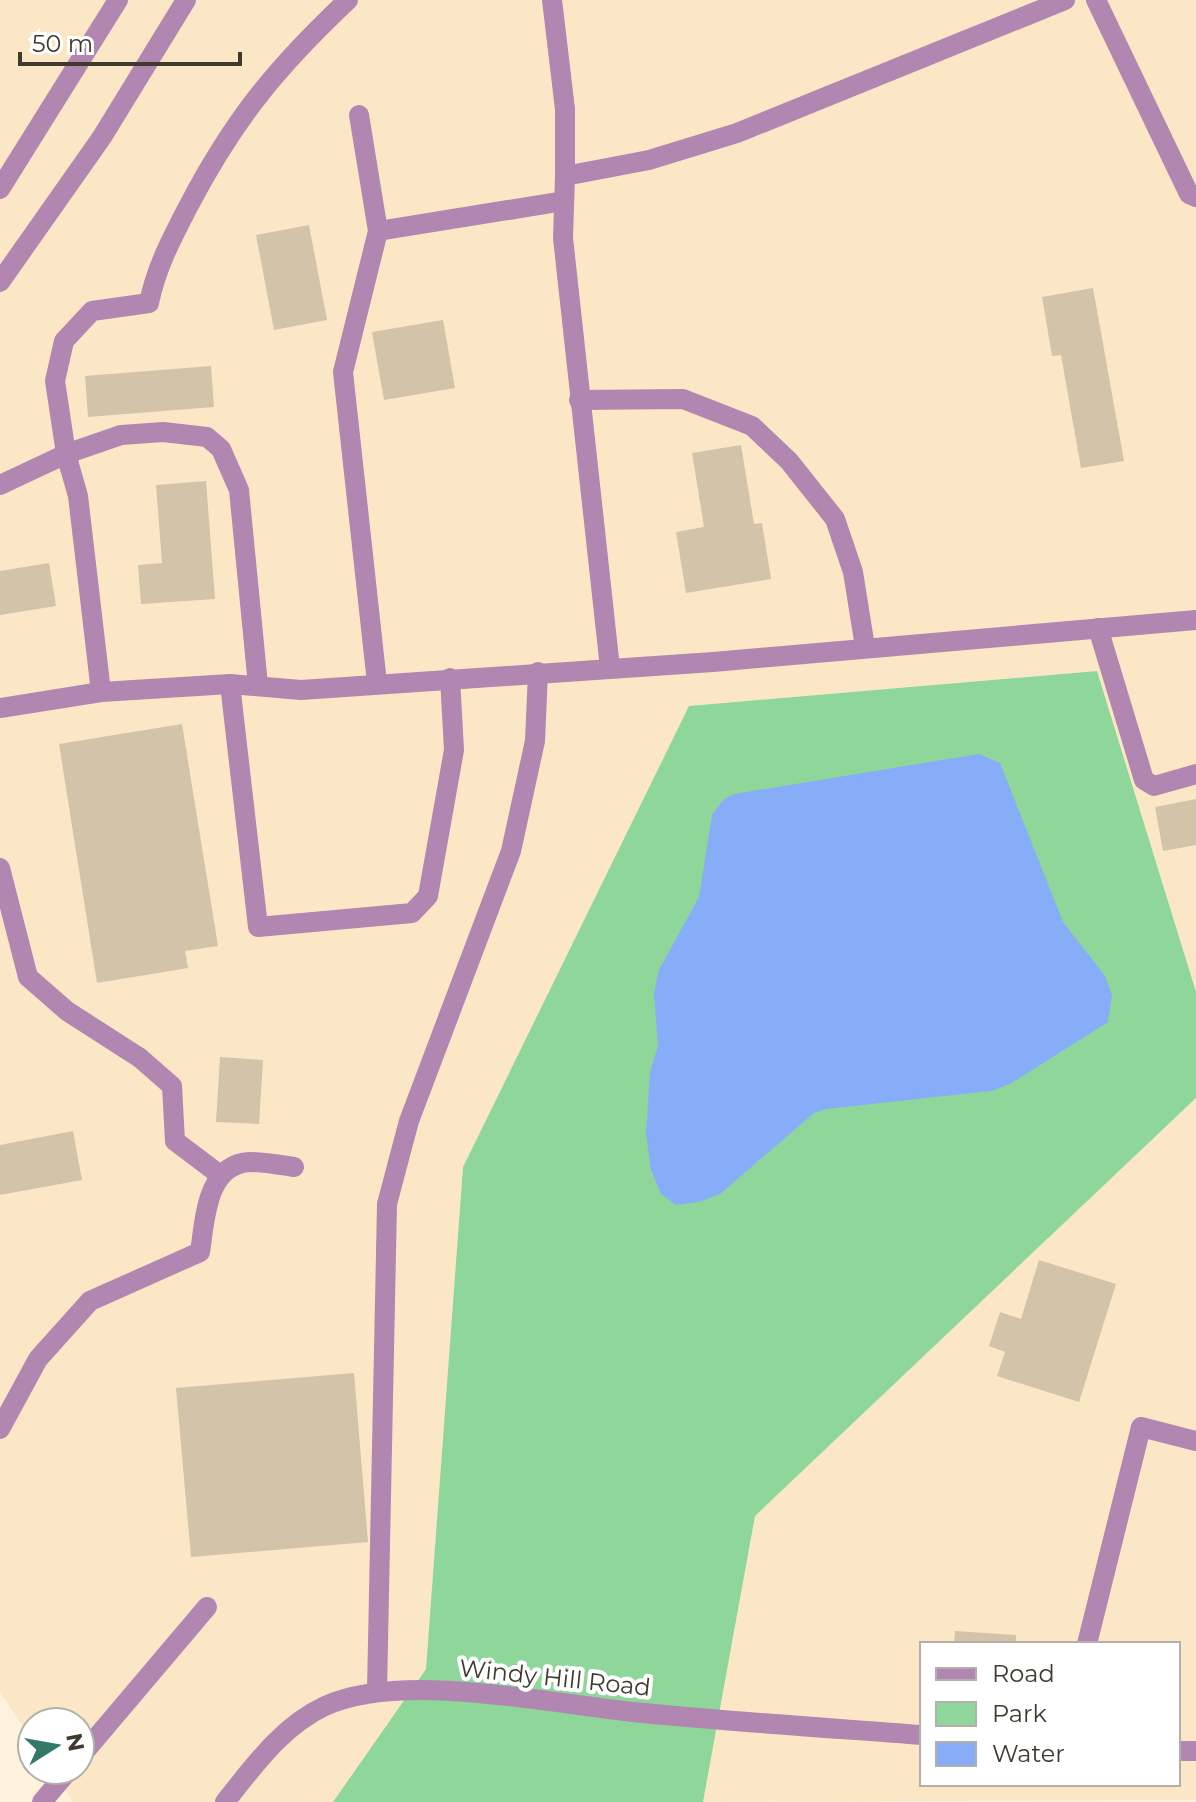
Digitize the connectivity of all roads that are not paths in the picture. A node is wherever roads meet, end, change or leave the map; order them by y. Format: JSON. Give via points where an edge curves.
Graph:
{"nodes":[{"id":1,"x":118,"y":0,"type":"edge"},
{"id":2,"x":186,"y":0,"type":"edge"},
{"id":3,"x":348,"y":0,"type":"edge"},
{"id":4,"x":552,"y":0,"type":"edge"},
{"id":5,"x":1065,"y":0,"type":"edge"},
{"id":6,"x":1096,"y":0,"type":"edge"},
{"id":7,"x":1032,"y":6,"type":"edge"},
{"id":8,"x":359,"y":115,"type":"dead end"},
{"id":9,"x":565,"y":176,"type":"junction"},
{"id":10,"x":0,"y":189,"type":"edge"},
{"id":11,"x":1196,"y":197,"type":"edge"},
{"id":12,"x":564,"y":201,"type":"junction"},
{"id":13,"x":378,"y":231,"type":"junction"},
{"id":14,"x":0,"y":282,"type":"edge"},
{"id":15,"x":579,"y":400,"type":"junction"},
{"id":16,"x":66,"y":454,"type":"junction"},
{"id":17,"x":0,"y":485,"type":"edge"},
{"id":18,"x":1196,"y":620,"type":"edge"},
{"id":19,"x":1098,"y":628,"type":"junction"},
{"id":20,"x":865,"y":647,"type":"junction"},
{"id":21,"x":610,"y":668,"type":"junction"},
{"id":22,"x":538,"y":672,"type":"junction"},
{"id":23,"x":450,"y":678,"type":"junction"},
{"id":24,"x":377,"y":683,"type":"junction"},
{"id":25,"x":230,"y":684,"type":"junction"},
{"id":26,"x":258,"y":685,"type":"junction"},
{"id":27,"x":101,"y":692,"type":"junction"},
{"id":28,"x":0,"y":708,"type":"edge"},
{"id":29,"x":1196,"y":774,"type":"edge"},
{"id":30,"x":0,"y":868,"type":"edge"},
{"id":31,"x":294,"y":1167,"type":"dead end"},
{"id":32,"x":220,"y":1175,"type":"junction"},
{"id":33,"x":0,"y":1429,"type":"edge"},
{"id":34,"x":1196,"y":1441,"type":"edge"},
{"id":35,"x":207,"y":1607,"type":"dead end"},
{"id":36,"x":1087,"y":1642,"type":"edge"},
{"id":37,"x":377,"y":1691,"type":"junction"},
{"id":38,"x":920,"y":1735,"type":"edge"},
{"id":39,"x":96,"y":1738,"type":"edge"},
{"id":40,"x":56,"y":1786,"type":"edge"},
{"id":41,"x":42,"y":1802,"type":"edge"},
{"id":42,"x":225,"y":1802,"type":"edge"}],
"edges":[{"from":1,"to":10,"type":"street"},
{"from":2,"to":14,"type":"street","via":[[102,137]]},
{"from":3,"to":16,"type":"street","via":[[258,92],[226,138],[156,268],[149,303],[92,311],[64,341],[55,381]]},
{"from":4,"to":9,"type":"street","via":[[565,109]]},
{"from":5,"to":7,"type":"street"},
{"from":6,"to":11,"type":"street","via":[[1189,194]]},
{"from":7,"to":9,"type":"street","via":[[737,133],[649,160]]},
{"from":8,"to":13,"type":"street"},
{"from":9,"to":12,"type":"street"},
{"from":12,"to":13,"type":"street"},
{"from":12,"to":15,"type":"street"},
{"from":13,"to":24,"type":"street","via":[[343,372]]},
{"from":15,"to":20,"type":"street","via":[[683,399],[752,426],[789,461],[835,519],[853,572]]},
{"from":15,"to":21,"type":"street"},
{"from":16,"to":17,"type":"street"},
{"from":16,"to":26,"type":"street","via":[[121,435],[163,432],[207,437],[221,449],[239,490]]},
{"from":16,"to":27,"type":"street","via":[[78,496]]},
{"from":18,"to":19,"type":"street"},
{"from":19,"to":20,"type":"street"},
{"from":19,"to":29,"type":"street","via":[[1144,780],[1154,786]]},
{"from":20,"to":21,"type":"street"},
{"from":21,"to":22,"type":"street"},
{"from":22,"to":23,"type":"street"},
{"from":22,"to":37,"type":"street","via":[[535,741],[511,851],[409,1121],[387,1204]]},
{"from":23,"to":24,"type":"street"},
{"from":23,"to":25,"type":"street","via":[[454,750],[428,896],[412,913],[258,927]]},
{"from":24,"to":26,"type":"street","via":[[301,690]]},
{"from":25,"to":26,"type":"street"},
{"from":25,"to":27,"type":"street"},
{"from":27,"to":28,"type":"street"},
{"from":30,"to":32,"type":"street","via":[[28,977],[172,1086],[175,1141]]},
{"from":31,"to":32,"type":"street","via":[[247,1162]]},
{"from":32,"to":33,"type":"street","via":[[208,1199],[200,1252],[90,1301],[38,1359]]},
{"from":34,"to":36,"type":"street","via":[[1141,1427]]},
{"from":35,"to":39,"type":"street"},
{"from":37,"to":38,"type":"street","name":"Windy Hill Road","via":[[505,1697]]},
{"from":37,"to":42,"type":"street","name":"Windy Hill Road","via":[[302,1718],[264,1753]]},
{"from":40,"to":41,"type":"street"}]}
